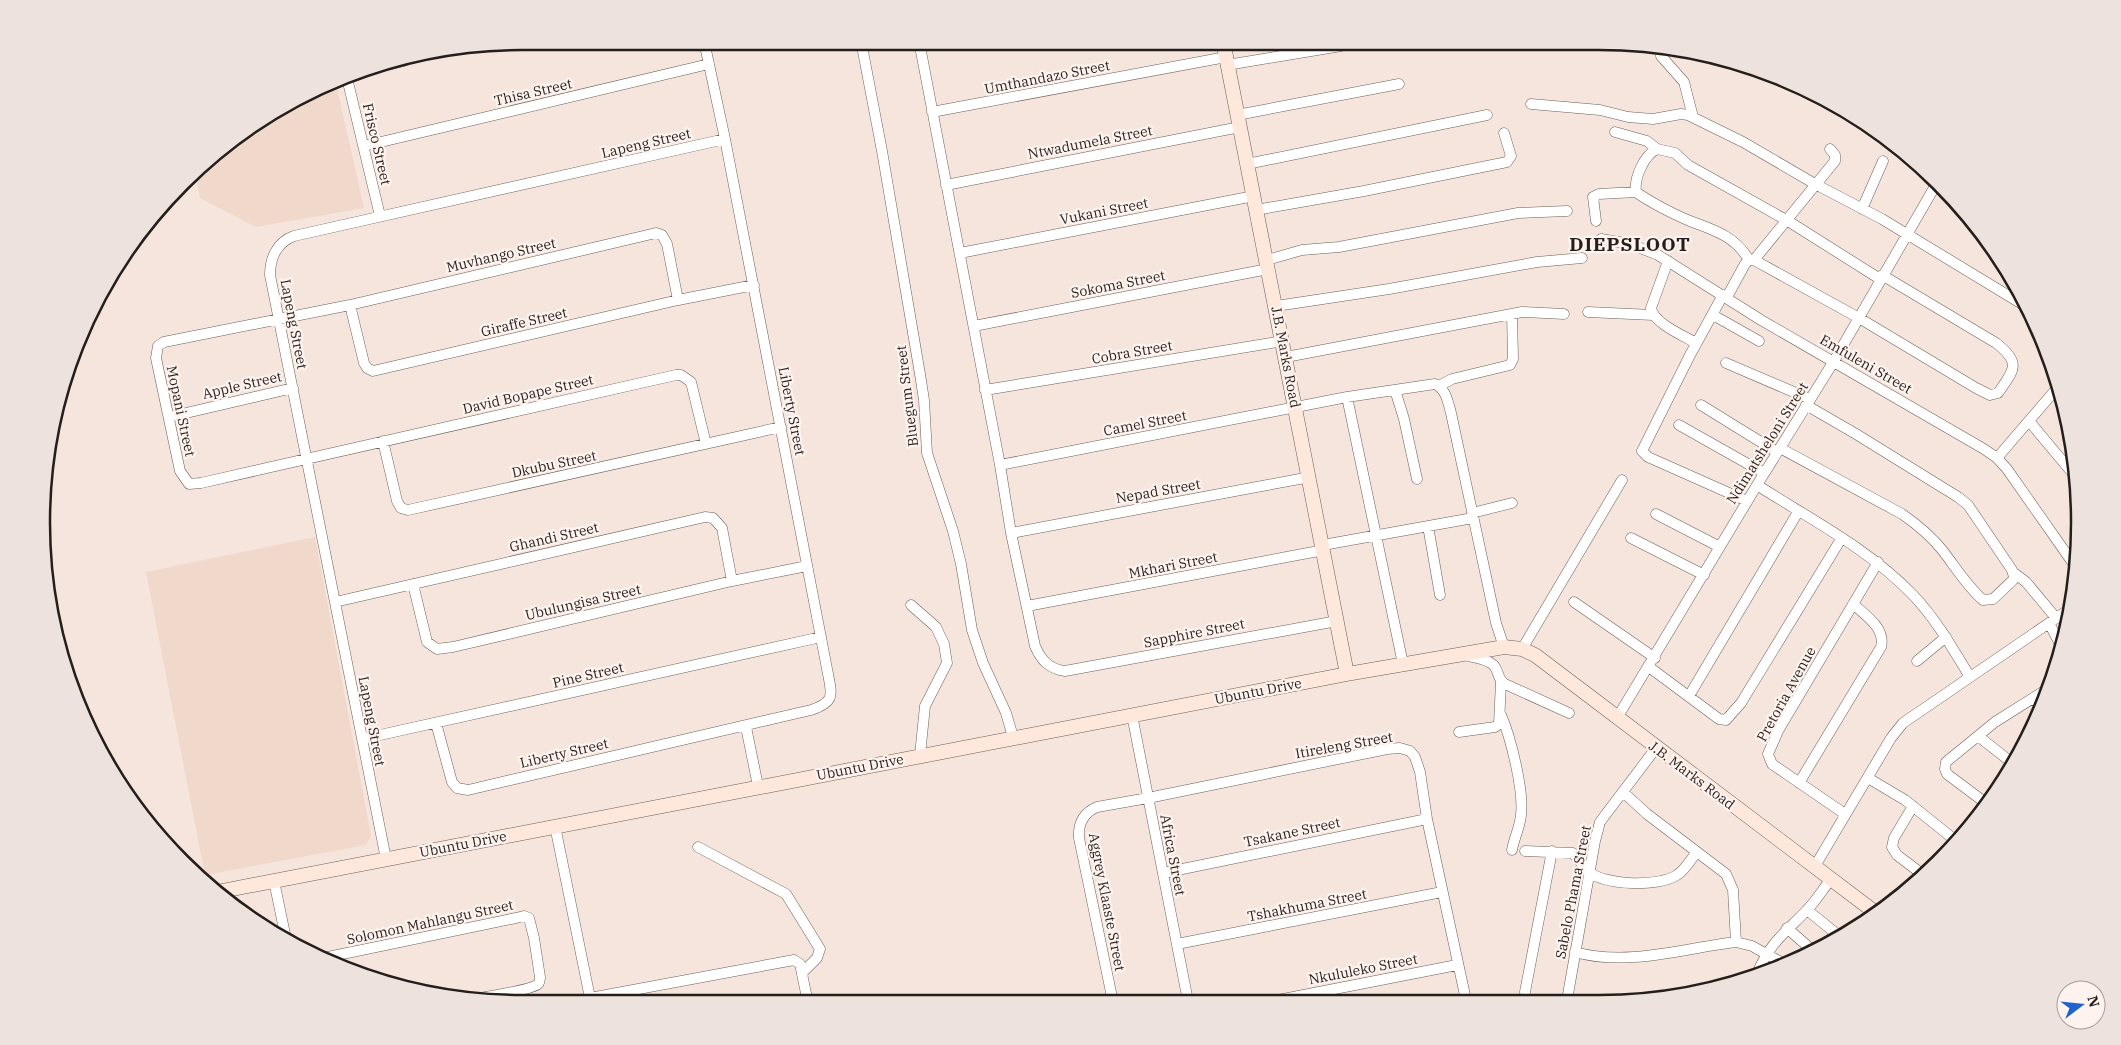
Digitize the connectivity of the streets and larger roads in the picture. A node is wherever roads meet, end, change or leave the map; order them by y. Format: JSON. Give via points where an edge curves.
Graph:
{"nodes":[{"id":1,"x":706,"y":50,"type":"edge"},
{"id":2,"x":863,"y":50,"type":"edge"},
{"id":3,"x":920,"y":50,"type":"edge"},
{"id":4,"x":1225,"y":50,"type":"edge"},
{"id":5,"x":1311,"y":50,"type":"edge"},
{"id":6,"x":1661,"y":56,"type":"dead end"},
{"id":7,"x":1227,"y":61,"type":"junction"},
{"id":8,"x":709,"y":64,"type":"junction"},
{"id":9,"x":348,"y":84,"type":"edge"},
{"id":10,"x":1399,"y":84,"type":"dead end"},
{"id":11,"x":1531,"y":104,"type":"dead end"},
{"id":12,"x":932,"y":112,"type":"junction"},
{"id":13,"x":1487,"y":115,"type":"dead end"},
{"id":14,"x":1693,"y":117,"type":"junction"},
{"id":15,"x":1238,"y":121,"type":"junction"},
{"id":16,"x":1615,"y":132,"type":"dead end"},
{"id":17,"x":1504,"y":133,"type":"dead end"},
{"id":18,"x":725,"y":139,"type":"junction"},
{"id":19,"x":364,"y":146,"type":"junction"},
{"id":20,"x":1657,"y":149,"type":"junction"},
{"id":21,"x":1830,"y":149,"type":"dead end"},
{"id":22,"x":1883,"y":161,"type":"dead end"},
{"id":23,"x":1247,"y":164,"type":"junction"},
{"id":24,"x":1815,"y":184,"type":"junction"},
{"id":25,"x":946,"y":185,"type":"junction"},
{"id":26,"x":1934,"y":189,"type":"edge"},
{"id":27,"x":1636,"y":192,"type":"junction"},
{"id":28,"x":1255,"y":203,"type":"junction"},
{"id":29,"x":1862,"y":209,"type":"junction"},
{"id":30,"x":1567,"y":211,"type":"dead end"},
{"id":31,"x":380,"y":216,"type":"junction"},
{"id":32,"x":1596,"y":221,"type":"dead end"},
{"id":33,"x":1788,"y":221,"type":"junction"},
{"id":34,"x":1906,"y":235,"type":"junction"},
{"id":35,"x":1601,"y":240,"type":"dead end"},
{"id":36,"x":960,"y":253,"type":"junction"},
{"id":37,"x":1582,"y":258,"type":"dead end"},
{"id":38,"x":1751,"y":260,"type":"junction"},
{"id":39,"x":1668,"y":261,"type":"junction"},
{"id":40,"x":1268,"y":264,"type":"junction"},
{"id":41,"x":1881,"y":277,"type":"junction"},
{"id":42,"x":754,"y":285,"type":"junction"},
{"id":43,"x":1725,"y":296,"type":"junction"},
{"id":44,"x":678,"y":300,"type":"junction"},
{"id":45,"x":2016,"y":301,"type":"edge"},
{"id":46,"x":350,"y":305,"type":"junction"},
{"id":47,"x":1276,"y":306,"type":"junction"},
{"id":48,"x":1588,"y":312,"type":"dead end"},
{"id":49,"x":1512,"y":314,"type":"junction"},
{"id":50,"x":1564,"y":314,"type":"dead end"},
{"id":51,"x":1653,"y":315,"type":"junction"},
{"id":52,"x":1713,"y":315,"type":"junction"},
{"id":53,"x":1859,"y":318,"type":"junction"},
{"id":54,"x":279,"y":320,"type":"junction"},
{"id":55,"x":974,"y":326,"type":"junction"},
{"id":56,"x":1283,"y":341,"type":"junction"},
{"id":57,"x":1759,"y":342,"type":"dead end"},
{"id":58,"x":1696,"y":343,"type":"junction"},
{"id":59,"x":1286,"y":357,"type":"junction"},
{"id":60,"x":1834,"y":361,"type":"junction"},
{"id":61,"x":1726,"y":363,"type":"dead end"},
{"id":62,"x":1439,"y":386,"type":"junction"},
{"id":63,"x":292,"y":388,"type":"junction"},
{"id":64,"x":985,"y":390,"type":"junction"},
{"id":65,"x":1394,"y":390,"type":"junction"},
{"id":66,"x":2053,"y":393,"type":"edge"},
{"id":67,"x":1347,"y":397,"type":"junction"},
{"id":68,"x":1808,"y":402,"type":"junction"},
{"id":69,"x":1700,"y":405,"type":"dead end"},
{"id":70,"x":1296,"y":408,"type":"junction"},
{"id":71,"x":169,"y":417,"type":"junction"},
{"id":72,"x":2029,"y":421,"type":"junction"},
{"id":73,"x":1679,"y":425,"type":"dead end"},
{"id":74,"x":781,"y":426,"type":"junction"},
{"id":75,"x":382,"y":441,"type":"junction"},
{"id":76,"x":706,"y":444,"type":"junction"},
{"id":77,"x":1779,"y":450,"type":"junction"},
{"id":78,"x":1997,"y":458,"type":"junction"},
{"id":79,"x":307,"y":459,"type":"junction"},
{"id":80,"x":1000,"y":465,"type":"junction"},
{"id":81,"x":2068,"y":467,"type":"edge"},
{"id":82,"x":1764,"y":473,"type":"junction"},
{"id":83,"x":1310,"y":478,"type":"junction"},
{"id":84,"x":1417,"y":479,"type":"dead end"},
{"id":85,"x":1622,"y":480,"type":"dead end"},
{"id":86,"x":1756,"y":485,"type":"junction"},
{"id":87,"x":1747,"y":501,"type":"junction"},
{"id":88,"x":1512,"y":503,"type":"dead end"},
{"id":89,"x":1798,"y":512,"type":"junction"},
{"id":90,"x":1656,"y":514,"type":"dead end"},
{"id":91,"x":1472,"y":515,"type":"junction"},
{"id":92,"x":1428,"y":526,"type":"junction"},
{"id":93,"x":1011,"y":532,"type":"junction"},
{"id":94,"x":1376,"y":535,"type":"junction"},
{"id":95,"x":1631,"y":538,"type":"dead end"},
{"id":96,"x":1841,"y":539,"type":"junction"},
{"id":97,"x":1323,"y":547,"type":"junction"},
{"id":98,"x":1720,"y":547,"type":"junction"},
{"id":99,"x":2070,"y":557,"type":"edge"},
{"id":100,"x":1878,"y":562,"type":"junction"},
{"id":101,"x":807,"y":566,"type":"junction"},
{"id":102,"x":2014,"y":573,"type":"junction"},
{"id":103,"x":1704,"y":575,"type":"junction"},
{"id":104,"x":732,"y":581,"type":"junction"},
{"id":105,"x":413,"y":584,"type":"junction"},
{"id":106,"x":1440,"y":595,"type":"dead end"},
{"id":107,"x":335,"y":602,"type":"junction"},
{"id":108,"x":1574,"y":602,"type":"dead end"},
{"id":109,"x":1853,"y":604,"type":"junction"},
{"id":110,"x":911,"y":605,"type":"dead end"},
{"id":111,"x":1027,"y":606,"type":"junction"},
{"id":112,"x":2062,"y":614,"type":"edge"},
{"id":113,"x":1337,"y":620,"type":"junction"},
{"id":114,"x":2053,"y":620,"type":"junction"},
{"id":115,"x":2057,"y":634,"type":"edge"},
{"id":116,"x":821,"y":637,"type":"junction"},
{"id":117,"x":1946,"y":637,"type":"junction"},
{"id":118,"x":1504,"y":647,"type":"junction"},
{"id":119,"x":1522,"y":650,"type":"junction"},
{"id":120,"x":1462,"y":654,"type":"junction"},
{"id":121,"x":1655,"y":658,"type":"junction"},
{"id":122,"x":1917,"y":661,"type":"dead end"},
{"id":123,"x":1403,"y":664,"type":"junction"},
{"id":124,"x":1649,"y":667,"type":"junction"},
{"id":125,"x":1347,"y":674,"type":"junction"},
{"id":126,"x":1970,"y":677,"type":"junction"},
{"id":127,"x":1501,"y":682,"type":"junction"},
{"id":128,"x":2038,"y":695,"type":"edge"},
{"id":129,"x":1690,"y":696,"type":"junction"},
{"id":130,"x":2035,"y":697,"type":"joint"},
{"id":131,"x":1569,"y":713,"type":"dead end"},
{"id":132,"x":1132,"y":715,"type":"junction"},
{"id":133,"x":1500,"y":716,"type":"junction"},
{"id":134,"x":1618,"y":718,"type":"junction"},
{"id":135,"x":436,"y":723,"type":"junction"},
{"id":136,"x":746,"y":727,"type":"junction"},
{"id":137,"x":1459,"y":732,"type":"dead end"},
{"id":138,"x":1978,"y":736,"type":"junction"},
{"id":139,"x":1013,"y":737,"type":"junction"},
{"id":140,"x":362,"y":739,"type":"junction"},
{"id":141,"x":1656,"y":748,"type":"junction"},
{"id":142,"x":920,"y":755,"type":"junction"},
{"id":143,"x":2008,"y":759,"type":"edge"},
{"id":144,"x":1868,"y":778,"type":"junction"},
{"id":145,"x":1799,"y":783,"type":"junction"},
{"id":146,"x":758,"y":786,"type":"junction"},
{"id":147,"x":1624,"y":792,"type":"junction"},
{"id":148,"x":1148,"y":798,"type":"junction"},
{"id":149,"x":1981,"y":799,"type":"edge"},
{"id":150,"x":1913,"y":806,"type":"junction"},
{"id":151,"x":1845,"y":814,"type":"junction"},
{"id":152,"x":1427,"y":819,"type":"junction"},
{"id":153,"x":555,"y":826,"type":"junction"},
{"id":154,"x":1951,"y":837,"type":"edge"},
{"id":155,"x":698,"y":847,"type":"dead end"},
{"id":156,"x":1512,"y":850,"type":"dead end"},
{"id":157,"x":1525,"y":851,"type":"dead end"},
{"id":158,"x":1552,"y":851,"type":"junction"},
{"id":159,"x":1697,"y":852,"type":"junction"},
{"id":160,"x":386,"y":859,"type":"junction"},
{"id":161,"x":1815,"y":866,"type":"junction"},
{"id":162,"x":1918,"y":871,"type":"edge"},
{"id":163,"x":1589,"y":872,"type":"junction"},
{"id":164,"x":1163,"y":873,"type":"junction"},
{"id":165,"x":1831,"y":879,"type":"junction"},
{"id":166,"x":274,"y":881,"type":"junction"},
{"id":167,"x":226,"y":890,"type":"edge"},
{"id":168,"x":1442,"y":892,"type":"junction"},
{"id":169,"x":1870,"y":908,"type":"edge"},
{"id":170,"x":1807,"y":910,"type":"junction"},
{"id":171,"x":1787,"y":928,"type":"junction"},
{"id":172,"x":284,"y":931,"type":"edge"},
{"id":173,"x":1835,"y":932,"type":"edge"},
{"id":174,"x":1736,"y":942,"type":"junction"},
{"id":175,"x":1177,"y":944,"type":"junction"},
{"id":176,"x":1807,"y":946,"type":"edge"},
{"id":177,"x":1575,"y":952,"type":"junction"},
{"id":178,"x":1767,"y":954,"type":"junction"},
{"id":179,"x":335,"y":956,"type":"edge"},
{"id":180,"x":1776,"y":960,"type":"edge"},
{"id":181,"x":1458,"y":965,"type":"junction"},
{"id":182,"x":1761,"y":966,"type":"edge"},
{"id":183,"x":803,"y":972,"type":"junction"},
{"id":184,"x":1525,"y":992,"type":"dead end"},
{"id":185,"x":497,"y":994,"type":"edge"},
{"id":186,"x":590,"y":995,"type":"edge"},
{"id":187,"x":621,"y":995,"type":"edge"},
{"id":188,"x":807,"y":995,"type":"edge"},
{"id":189,"x":1112,"y":995,"type":"edge"},
{"id":190,"x":1187,"y":995,"type":"edge"},
{"id":191,"x":1304,"y":995,"type":"edge"},
{"id":192,"x":1465,"y":995,"type":"edge"},
{"id":193,"x":1568,"y":995,"type":"edge"}],
"edges":[{"from":1,"to":8,"type":"street","name":"Liberty Street"},
{"from":2,"to":139,"type":"street","name":"Bluegum Street","via":[[920,374],[927,453],[953,532],[972,630]]},
{"from":3,"to":12,"type":"street"},
{"from":4,"to":7,"type":"street","name":"J.B. Marks Road"},
{"from":5,"to":7,"type":"street","name":"Umthandazo Street"},
{"from":6,"to":14,"type":"street","via":[[1684,82]]},
{"from":7,"to":12,"type":"street","name":"Umthandazo Street"},
{"from":7,"to":15,"type":"street","name":"J.B. Marks Road"},
{"from":8,"to":18,"type":"street","name":"Liberty Street"},
{"from":8,"to":19,"type":"street","name":"Thisa Street"},
{"from":9,"to":19,"type":"street","name":"Frisco Street"},
{"from":10,"to":15,"type":"street","name":"Ntwadumela Street"},
{"from":11,"to":14,"type":"street","via":[[1600,110],[1628,117],[1653,119],[1681,114]]},
{"from":12,"to":25,"type":"street"},
{"from":13,"to":23,"type":"street"},
{"from":14,"to":24,"type":"street"},
{"from":15,"to":23,"type":"street","name":"J.B. Marks Road"},
{"from":15,"to":25,"type":"street","name":"Ntwadumela Street"},
{"from":16,"to":20,"type":"street","via":[[1647,141]]},
{"from":17,"to":28,"type":"street","name":"Vukani Street","via":[[1511,156],[1507,162],[1364,191]]},
{"from":18,"to":31,"type":"street","name":"Lapeng Street"},
{"from":18,"to":42,"type":"street","name":"Liberty Street"},
{"from":19,"to":31,"type":"street","name":"Frisco Street"},
{"from":20,"to":27,"type":"street","via":[[1643,164],[1636,181]]},
{"from":20,"to":33,"type":"street","via":[[1675,153],[1688,165]]},
{"from":21,"to":24,"type":"street","via":[[1835,161]]},
{"from":22,"to":29,"type":"street"},
{"from":23,"to":28,"type":"street","name":"J.B. Marks Road"},
{"from":24,"to":29,"type":"street"},
{"from":24,"to":33,"type":"street"},
{"from":25,"to":36,"type":"street"},
{"from":26,"to":34,"type":"street","name":"Ndimatsheloni Street"},
{"from":27,"to":32,"type":"street","via":[[1593,197]]},
{"from":27,"to":38,"type":"street","via":[[1722,233]]},
{"from":28,"to":36,"type":"street","name":"Vukani Street"},
{"from":28,"to":40,"type":"street","name":"J.B. Marks Road"},
{"from":29,"to":34,"type":"street"},
{"from":30,"to":40,"type":"street","name":"Sokoma Street","via":[[1518,214],[1339,247],[1302,250]]},
{"from":31,"to":54,"type":"street","name":"Lapeng Street","via":[[294,236],[280,244],[270,275]]},
{"from":33,"to":38,"type":"street"},
{"from":33,"to":41,"type":"street"},
{"from":34,"to":41,"type":"street","name":"Ndimatsheloni Street"},
{"from":34,"to":45,"type":"street"},
{"from":35,"to":39,"type":"street","name":"Emfuleni Street","via":[[1630,244]]},
{"from":36,"to":55,"type":"street"},
{"from":37,"to":47,"type":"street","via":[[1536,262],[1389,290]]},
{"from":38,"to":43,"type":"street","via":[[1745,264]]},
{"from":38,"to":53,"type":"street"},
{"from":39,"to":43,"type":"street","name":"Emfuleni Street"},
{"from":39,"to":51,"type":"street","via":[[1651,308]]},
{"from":40,"to":47,"type":"street","name":"J.B. Marks Road"},
{"from":40,"to":55,"type":"street","name":"Sokoma Street"},
{"from":41,"to":53,"type":"street","name":"Ndimatsheloni Street"},
{"from":41,"to":53,"type":"street","via":[[2004,349],[2013,359],[2011,372],[1998,393],[1988,394]]},
{"from":42,"to":44,"type":"street","name":"Giraffe Street"},
{"from":42,"to":74,"type":"street","name":"Liberty Street"},
{"from":43,"to":52,"type":"street"},
{"from":43,"to":60,"type":"street","name":"Emfuleni Street"},
{"from":44,"to":46,"type":"street","name":"Giraffe Street","via":[[373,371],[364,363]]},
{"from":44,"to":46,"type":"street","name":"Muvhango Street","via":[[667,244],[662,235],[656,233]]},
{"from":46,"to":54,"type":"street","name":"Muvhango Street"},
{"from":47,"to":56,"type":"street","name":"J.B. Marks Road"},
{"from":48,"to":51,"type":"street"},
{"from":49,"to":50,"type":"street"},
{"from":49,"to":59,"type":"street"},
{"from":49,"to":62,"type":"street","via":[[1513,359],[1510,365],[1452,379]]},
{"from":51,"to":58,"type":"street"},
{"from":52,"to":57,"type":"street"},
{"from":52,"to":58,"type":"street"},
{"from":53,"to":60,"type":"street","name":"Ndimatsheloni Street"},
{"from":54,"to":63,"type":"street","name":"Lapeng Street"},
{"from":54,"to":71,"type":"street","name":"Mopani Street","via":[[164,342],[158,346],[156,358]]},
{"from":55,"to":64,"type":"street"},
{"from":56,"to":59,"type":"street","name":"J.B. Marks Road"},
{"from":56,"to":64,"type":"street","name":"Cobra Street"},
{"from":58,"to":87,"type":"street","via":[[1642,451],[1648,457]]},
{"from":59,"to":70,"type":"street","name":"J.B. Marks Road"},
{"from":60,"to":68,"type":"street","name":"Ndimatsheloni Street"},
{"from":60,"to":78,"type":"street","name":"Emfuleni Street"},
{"from":61,"to":68,"type":"street"},
{"from":62,"to":65,"type":"street","name":"Camel Street","via":[[1426,384]]},
{"from":62,"to":91,"type":"street","via":[[1451,413]]},
{"from":63,"to":71,"type":"street","name":"Apple Street"},
{"from":63,"to":79,"type":"street","name":"Lapeng Street"},
{"from":64,"to":80,"type":"street"},
{"from":65,"to":67,"type":"street","name":"Camel Street"},
{"from":65,"to":84,"type":"street"},
{"from":66,"to":72,"type":"street"},
{"from":67,"to":70,"type":"street","name":"Camel Street"},
{"from":67,"to":94,"type":"street"},
{"from":68,"to":77,"type":"street","name":"Ndimatsheloni Street"},
{"from":68,"to":102,"type":"street","via":[[1958,497],[1968,506]]},
{"from":69,"to":77,"type":"street"},
{"from":70,"to":80,"type":"street","name":"Camel Street"},
{"from":70,"to":83,"type":"street","name":"J.B. Marks Road"},
{"from":71,"to":79,"type":"street","name":"Mopani Street","via":[[180,471],[189,484]]},
{"from":72,"to":78,"type":"street"},
{"from":72,"to":81,"type":"street"},
{"from":73,"to":82,"type":"street"},
{"from":74,"to":76,"type":"street","name":"Dkubu Street"},
{"from":74,"to":101,"type":"street","name":"Liberty Street"},
{"from":75,"to":76,"type":"street","name":"Dkubu Street","via":[[397,501],[401,508],[408,510]]},
{"from":75,"to":76,"type":"street","name":"David Bopape Street","via":[[681,375],[692,385]]},
{"from":75,"to":79,"type":"street","name":"David Bopape Street"},
{"from":77,"to":82,"type":"street","name":"Ndimatsheloni Street"},
{"from":77,"to":102,"type":"street","via":[[1917,524],[1983,600],[1993,600],[2013,580]]},
{"from":78,"to":99,"type":"street","name":"Emfuleni Street"},
{"from":79,"to":107,"type":"street","name":"Lapeng Street"},
{"from":80,"to":93,"type":"street"},
{"from":82,"to":86,"type":"street","name":"Ndimatsheloni Street"},
{"from":83,"to":93,"type":"street","name":"Nepad Street"},
{"from":83,"to":97,"type":"street","name":"J.B. Marks Road"},
{"from":85,"to":119,"type":"street"},
{"from":86,"to":87,"type":"street","name":"Ndimatsheloni Street"},
{"from":86,"to":89,"type":"street"},
{"from":87,"to":98,"type":"street","name":"Ndimatsheloni Street"},
{"from":88,"to":91,"type":"street","name":"Mkhari Street"},
{"from":89,"to":96,"type":"street"},
{"from":89,"to":129,"type":"street"},
{"from":90,"to":98,"type":"street"},
{"from":91,"to":92,"type":"street","name":"Mkhari Street"},
{"from":91,"to":118,"type":"street"},
{"from":92,"to":94,"type":"street","name":"Mkhari Street"},
{"from":92,"to":106,"type":"street"},
{"from":93,"to":111,"type":"street"},
{"from":94,"to":97,"type":"street","name":"Mkhari Street"},
{"from":94,"to":123,"type":"street"},
{"from":95,"to":103,"type":"street"},
{"from":96,"to":100,"type":"street"},
{"from":96,"to":129,"type":"street","via":[[1734,713],[1726,720],[1719,719]]},
{"from":97,"to":111,"type":"street","name":"Mkhari Street"},
{"from":97,"to":113,"type":"street","name":"J.B. Marks Road"},
{"from":98,"to":103,"type":"street","name":"Ndimatsheloni Street"},
{"from":100,"to":109,"type":"street","name":"Pretoria Avenue"},
{"from":100,"to":117,"type":"street","via":[[1912,594]]},
{"from":101,"to":104,"type":"street","name":"Ubulungisa Street"},
{"from":101,"to":116,"type":"street","name":"Liberty Street"},
{"from":102,"to":114,"type":"street","via":[[2026,582]]},
{"from":103,"to":121,"type":"street","name":"Ndimatsheloni Street"},
{"from":104,"to":105,"type":"street","name":"Ubulungisa Street","via":[[437,649],[427,642]]},
{"from":104,"to":105,"type":"street","name":"Ghandi Street","via":[[722,528],[710,517]]},
{"from":105,"to":107,"type":"street","name":"Ghandi Street"},
{"from":107,"to":140,"type":"street","name":"Lapeng Street"},
{"from":108,"to":121,"type":"street"},
{"from":109,"to":145,"type":"street","via":[[1876,626],[1882,638],[1881,647]]},
{"from":109,"to":145,"type":"street","name":"Pretoria Avenue","via":[[1778,731],[1768,754],[1772,764]]},
{"from":110,"to":142,"type":"street","via":[[936,627],[944,644],[947,663],[925,706]]},
{"from":111,"to":113,"type":"street","name":"Sapphire Street","via":[[1038,654],[1043,662],[1065,671]]},
{"from":112,"to":114,"type":"street"},
{"from":113,"to":125,"type":"street","name":"J.B. Marks Road"},
{"from":114,"to":115,"type":"street"},
{"from":114,"to":126,"type":"street"},
{"from":116,"to":135,"type":"street","name":"Pine Street"},
{"from":116,"to":136,"type":"street","name":"Liberty Street","via":[[831,691],[827,703]]},
{"from":117,"to":122,"type":"street"},
{"from":117,"to":126,"type":"street"},
{"from":118,"to":119,"type":"street","name":"J.B. Marks Road"},
{"from":118,"to":120,"type":"street","name":"Ubuntu Drive"},
{"from":119,"to":134,"type":"street","name":"J.B. Marks Road","via":[[1535,655]]},
{"from":120,"to":123,"type":"street","name":"Ubuntu Drive"},
{"from":120,"to":127,"type":"street","via":[[1490,662]]},
{"from":121,"to":124,"type":"street","name":"Ndimatsheloni Street"},
{"from":123,"to":125,"type":"street","name":"Ubuntu Drive"},
{"from":124,"to":129,"type":"street"},
{"from":124,"to":134,"type":"street","name":"Ndimatsheloni Street"},
{"from":125,"to":132,"type":"street","name":"Ubuntu Drive"},
{"from":126,"to":144,"type":"street","via":[[1903,723]]},
{"from":127,"to":131,"type":"street"},
{"from":127,"to":133,"type":"street"},
{"from":128,"to":130,"type":"street"},
{"from":130,"to":138,"type":"street"},
{"from":132,"to":139,"type":"street","name":"Ubuntu Drive"},
{"from":132,"to":148,"type":"street","name":"Africa Street"},
{"from":133,"to":137,"type":"street","via":[[1495,727]]},
{"from":133,"to":156,"type":"street","via":[[1512,744],[1521,802],[1521,817]]},
{"from":134,"to":141,"type":"street","name":"J.B. Marks Road"},
{"from":135,"to":136,"type":"street","name":"Liberty Street","via":[[452,782],[463,790]]},
{"from":135,"to":140,"type":"street","name":"Pine Street"},
{"from":136,"to":146,"type":"street"},
{"from":138,"to":143,"type":"street"},
{"from":138,"to":149,"type":"street","via":[[1951,756],[1945,769],[1947,774]]},
{"from":139,"to":142,"type":"street","name":"Ubuntu Drive"},
{"from":140,"to":160,"type":"street","name":"Lapeng Street"},
{"from":141,"to":147,"type":"street","name":"Sabelo Phama Street"},
{"from":141,"to":161,"type":"street","name":"J.B. Marks Road"},
{"from":142,"to":146,"type":"street","name":"Ubuntu Drive"},
{"from":144,"to":150,"type":"street"},
{"from":144,"to":151,"type":"street"},
{"from":145,"to":151,"type":"street","name":"Pretoria Avenue"},
{"from":146,"to":153,"type":"street","name":"Ubuntu Drive"},
{"from":147,"to":159,"type":"street"},
{"from":147,"to":163,"type":"street","name":"Sabelo Phama Street","via":[[1600,822]]},
{"from":148,"to":152,"type":"street","name":"Itireleng Street","via":[[1400,748],[1410,751],[1418,764]]},
{"from":148,"to":164,"type":"street","name":"Africa Street"},
{"from":148,"to":189,"type":"street","name":"Aggrey Klaaste Street","via":[[1097,807],[1085,815],[1079,831]]},
{"from":150,"to":154,"type":"street"},
{"from":150,"to":162,"type":"street","via":[[1892,847]]},
{"from":151,"to":161,"type":"street"},
{"from":152,"to":164,"type":"street","name":"Tsakane Street"},
{"from":152,"to":168,"type":"street","name":"Itireleng Street"},
{"from":153,"to":160,"type":"street","name":"Ubuntu Drive"},
{"from":153,"to":186,"type":"street"},
{"from":155,"to":183,"type":"street","via":[[787,896],[820,947],[819,955]]},
{"from":157,"to":158,"type":"street"},
{"from":158,"to":163,"type":"street","via":[[1573,854]]},
{"from":158,"to":184,"type":"street"},
{"from":159,"to":163,"type":"street","via":[[1681,872],[1659,881],[1630,883]]},
{"from":159,"to":174,"type":"street","via":[[1726,874],[1730,881]]},
{"from":160,"to":166,"type":"street","name":"Ubuntu Drive"},
{"from":161,"to":165,"type":"street","name":"J.B. Marks Road"},
{"from":163,"to":177,"type":"street","name":"Sabelo Phama Street"},
{"from":164,"to":175,"type":"street","name":"Africa Street"},
{"from":165,"to":169,"type":"street","name":"J.B. Marks Road"},
{"from":165,"to":170,"type":"street"},
{"from":166,"to":167,"type":"street","name":"Ubuntu Drive"},
{"from":166,"to":172,"type":"street"},
{"from":168,"to":175,"type":"street","name":"Tshakhuma Street"},
{"from":168,"to":181,"type":"street","name":"Itireleng Street"},
{"from":170,"to":171,"type":"street"},
{"from":170,"to":173,"type":"street"},
{"from":171,"to":176,"type":"street"},
{"from":171,"to":178,"type":"street"},
{"from":174,"to":177,"type":"street","via":[[1624,957]]},
{"from":174,"to":178,"type":"street"},
{"from":175,"to":190,"type":"street","name":"Africa Street"},
{"from":177,"to":193,"type":"street","name":"Sabelo Phama Street"},
{"from":178,"to":180,"type":"street"},
{"from":178,"to":182,"type":"street"},
{"from":179,"to":185,"type":"street","name":"Solomon Mahlangu Street","via":[[524,916],[529,918],[534,938],[539,982],[536,986]]},
{"from":181,"to":191,"type":"street","name":"Nkululeko Street"},
{"from":181,"to":192,"type":"street","name":"Itireleng Street"},
{"from":183,"to":187,"type":"street","via":[[794,960]]},
{"from":183,"to":188,"type":"street"}]}
